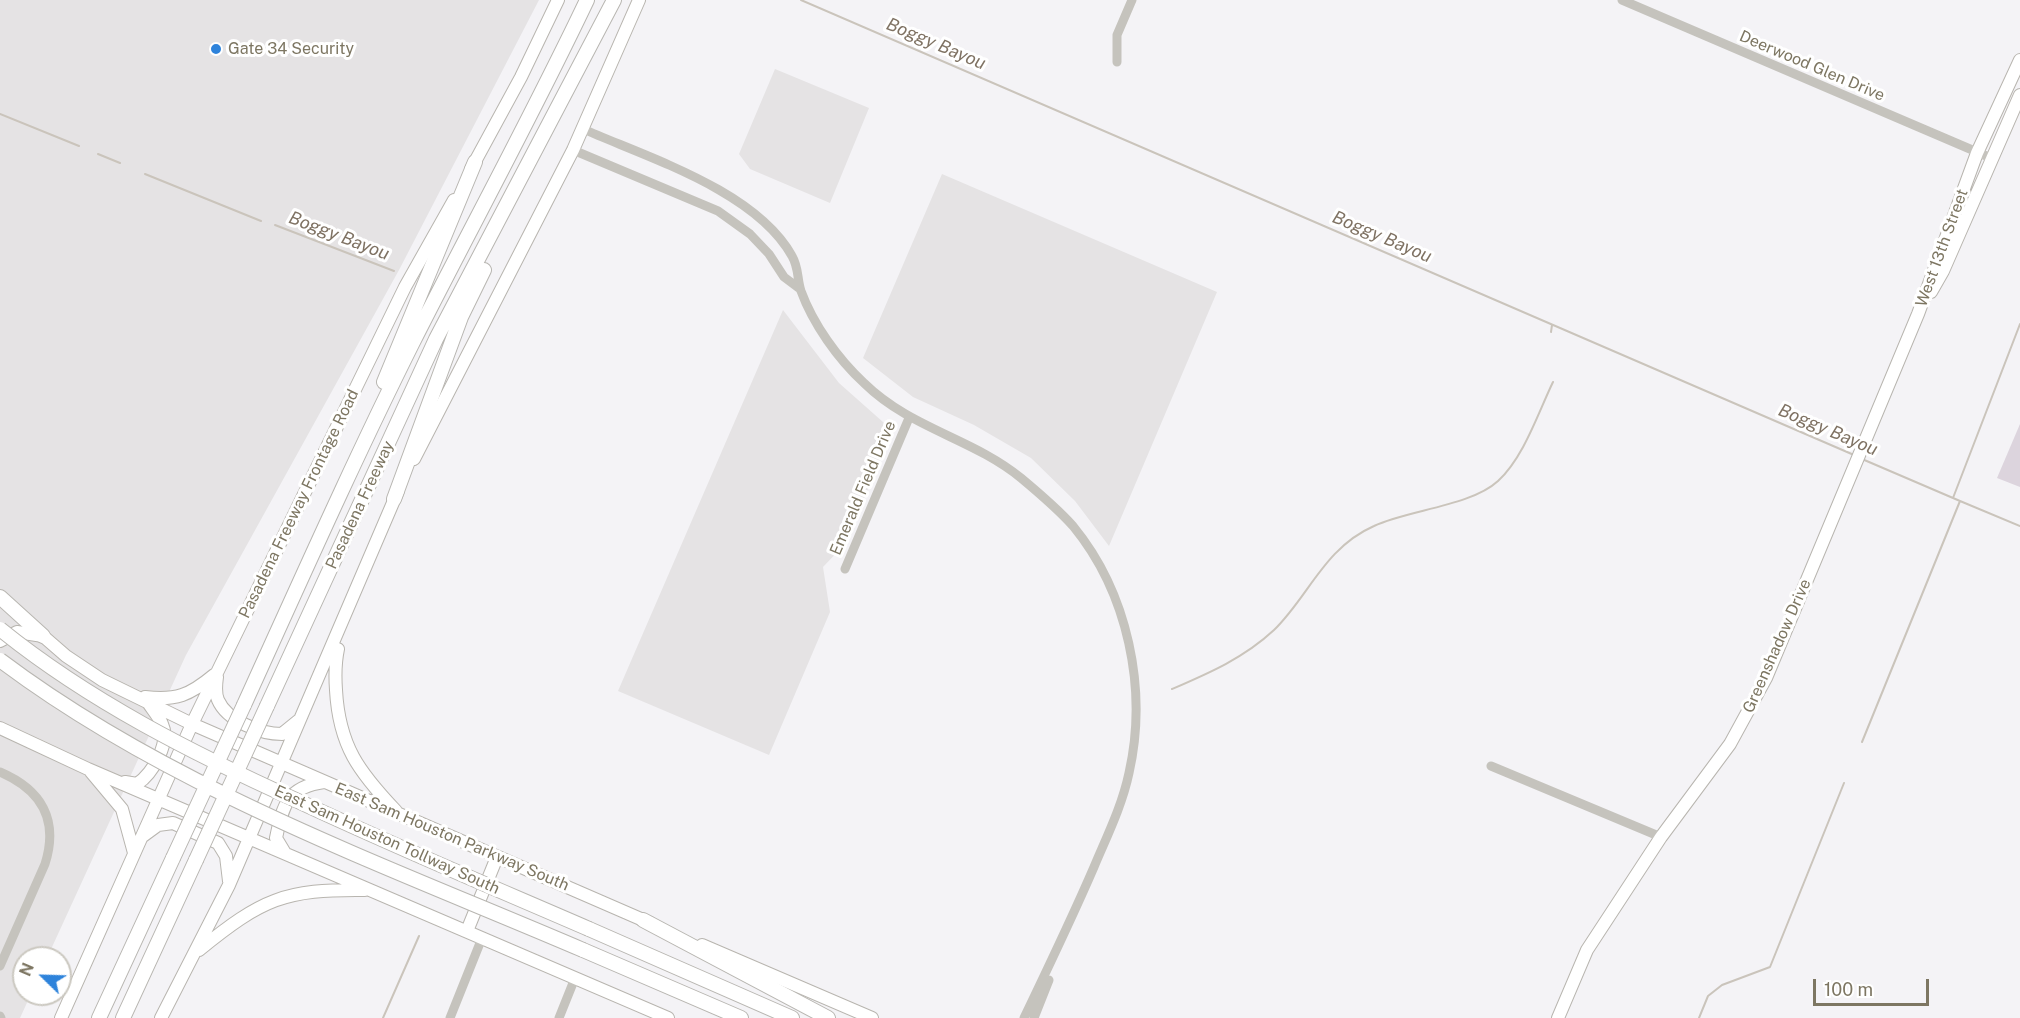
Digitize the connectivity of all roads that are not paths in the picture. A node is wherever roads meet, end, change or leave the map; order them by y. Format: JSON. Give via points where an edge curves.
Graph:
{"nodes":[{"id":1,"x":558,"y":0,"type":"edge"},
{"id":2,"x":587,"y":0,"type":"edge"},
{"id":3,"x":614,"y":0,"type":"edge"},
{"id":4,"x":639,"y":0,"type":"edge"},
{"id":5,"x":1132,"y":0,"type":"edge"},
{"id":6,"x":1622,"y":0,"type":"edge"},
{"id":7,"x":2020,"y":60,"type":"edge"},
{"id":8,"x":1117,"y":62,"type":"dead end"},
{"id":9,"x":2020,"y":95,"type":"edge"},
{"id":10,"x":583,"y":129,"type":"junction"},
{"id":11,"x":573,"y":150,"type":"junction"},
{"id":12,"x":1977,"y":153,"type":"junction"},
{"id":13,"x":1991,"y":158,"type":"junction"},
{"id":14,"x":476,"y":162,"type":"junction"},
{"id":15,"x":723,"y":192,"type":"junction"},
{"id":16,"x":713,"y":208,"type":"junction"},
{"id":17,"x":501,"y":220,"type":"junction"},
{"id":18,"x":800,"y":289,"type":"junction"},
{"id":19,"x":1918,"y":314,"type":"junction"},
{"id":20,"x":909,"y":418,"type":"junction"},
{"id":21,"x":394,"y":499,"type":"junction"},
{"id":22,"x":316,"y":545,"type":"junction"},
{"id":23,"x":845,"y":569,"type":"dead end"},
{"id":24,"x":0,"y":597,"type":"edge"},
{"id":25,"x":346,"y":615,"type":"junction"},
{"id":26,"x":0,"y":628,"type":"edge"},
{"id":27,"x":43,"y":636,"type":"junction"},
{"id":28,"x":0,"y":641,"type":"edge"},
{"id":29,"x":0,"y":660,"type":"edge"},
{"id":30,"x":217,"y":673,"type":"junction"},
{"id":31,"x":134,"y":696,"type":"junction"},
{"id":32,"x":148,"y":702,"type":"junction"},
{"id":33,"x":304,"y":713,"type":"junction"},
{"id":34,"x":192,"y":724,"type":"junction"},
{"id":35,"x":0,"y":728,"type":"edge"},
{"id":36,"x":282,"y":763,"type":"junction"},
{"id":37,"x":1491,"y":766,"type":"dead end"},
{"id":38,"x":88,"y":769,"type":"junction"},
{"id":39,"x":0,"y":772,"type":"edge"},
{"id":40,"x":118,"y":781,"type":"junction"},
{"id":41,"x":325,"y":782,"type":"junction"},
{"id":42,"x":159,"y":798,"type":"junction"},
{"id":43,"x":401,"y":816,"type":"junction"},
{"id":44,"x":249,"y":837,"type":"junction"},
{"id":45,"x":1661,"y":837,"type":"junction"},
{"id":46,"x":141,"y":838,"type":"junction"},
{"id":47,"x":134,"y":853,"type":"junction"},
{"id":48,"x":285,"y":853,"type":"junction"},
{"id":49,"x":497,"y":857,"type":"junction"},
{"id":50,"x":229,"y":885,"type":"junction"},
{"id":51,"x":371,"y":890,"type":"junction"},
{"id":52,"x":1071,"y":919,"type":"junction"},
{"id":53,"x":643,"y":920,"type":"junction"},
{"id":54,"x":467,"y":932,"type":"junction"},
{"id":55,"x":482,"y":938,"type":"junction"},
{"id":56,"x":195,"y":952,"type":"junction"},
{"id":57,"x":0,"y":966,"type":"edge"},
{"id":58,"x":575,"y":978,"type":"junction"},
{"id":59,"x":61,"y":1018,"type":"edge"},
{"id":60,"x":99,"y":1018,"type":"edge"},
{"id":61,"x":123,"y":1018,"type":"edge"},
{"id":62,"x":162,"y":1018,"type":"edge"},
{"id":63,"x":450,"y":1018,"type":"edge"},
{"id":64,"x":559,"y":1018,"type":"edge"},
{"id":65,"x":668,"y":1018,"type":"edge"},
{"id":66,"x":741,"y":1018,"type":"edge"},
{"id":67,"x":792,"y":1018,"type":"edge"},
{"id":68,"x":828,"y":1018,"type":"edge"},
{"id":69,"x":872,"y":1018,"type":"edge"},
{"id":70,"x":1024,"y":1018,"type":"edge"},
{"id":71,"x":1034,"y":1018,"type":"edge"},
{"id":72,"x":1558,"y":1018,"type":"edge"}],
"edges":[{"from":1,"to":14,"type":"main road","name":"Pasadena Freeway Frontage Road"},
{"from":2,"to":22,"type":"highway","name":"Pasadena Freeway","via":[[532,116],[412,344]]},
{"from":3,"to":17,"type":"highway","name":"Pasadena Freeway"},
{"from":4,"to":10,"type":"main road"},
{"from":5,"to":8,"type":"street","via":[[1117,35]]},
{"from":6,"to":12,"type":"street","name":"Deerwood Glen Drive"},
{"from":7,"to":12,"type":"main road","name":"West 13th Street"},
{"from":9,"to":13,"type":"main road","name":"West 13th Street"},
{"from":10,"to":11,"type":"main road"},
{"from":10,"to":15,"type":"street"},
{"from":11,"to":16,"type":"street"},
{"from":11,"to":21,"type":"main road"},
{"from":12,"to":13,"type":"street","name":"Deerwood Glen Drive"},
{"from":12,"to":19,"type":"main road","name":"West 13th Street"},
{"from":13,"to":19,"type":"main road","name":"West 13th Street","via":[[1943,271]]},
{"from":14,"to":22,"type":"highway"},
{"from":14,"to":30,"type":"main road","name":"Pasadena Freeway Frontage Road","via":[[405,287]]},
{"from":15,"to":16,"type":"street"},
{"from":15,"to":18,"type":"street","via":[[763,221],[783,243],[796,264]]},
{"from":16,"to":18,"type":"street","via":[[750,234],[784,277]]},
{"from":17,"to":21,"type":"highway"},
{"from":17,"to":61,"type":"highway","name":"Pasadena Freeway","bridge":true,"via":[[436,339]]},
{"from":18,"to":20,"type":"street","via":[[822,332],[843,360],[866,385]]},
{"from":19,"to":45,"type":"main road","name":"Greenshadow Drive","via":[[1766,678],[1730,744]]},
{"from":20,"to":23,"type":"street","name":"Emerald Field Drive"},
{"from":20,"to":52,"type":"street","via":[[991,458],[1053,506],[1073,526],[1098,564],[1124,626],[1136,699],[1131,760],[1120,803]]},
{"from":21,"to":25,"type":"main road"},
{"from":22,"to":60,"type":"highway","name":"Pasadena Freeway","bridge":true},
{"from":24,"to":27,"type":"highway"},
{"from":25,"to":33,"type":"main road"},
{"from":25,"to":43,"type":"main road","via":[[335,663],[343,737],[369,783]]},
{"from":26,"to":67,"type":"highway","name":"East Sam Houston Tollway South","bridge":true,"via":[[151,729],[237,774]]},
{"from":27,"to":28,"type":"main road","via":[[17,632]]},
{"from":27,"to":31,"type":"main road","name":"East Sam Houston Parkway South","via":[[102,680]]},
{"from":29,"to":66,"type":"highway","name":"East Sam Houston Tollway South","bridge":true,"via":[[139,750],[227,796]]},
{"from":30,"to":31,"type":"main road","via":[[196,690],[179,697]]},
{"from":30,"to":33,"type":"main road","via":[[219,703],[258,731],[282,734]]},
{"from":30,"to":34,"type":"main road","name":"Pasadena Freeway Frontage Road"},
{"from":31,"to":32,"type":"main road","name":"East Sam Houston Parkway South"},
{"from":32,"to":34,"type":"main road","name":"East Sam Houston Parkway South"},
{"from":32,"to":40,"type":"main road","via":[[164,726],[163,745],[147,776],[137,784]]},
{"from":33,"to":36,"type":"main road"},
{"from":34,"to":36,"type":"main road","name":"East Sam Houston Parkway South"},
{"from":34,"to":42,"type":"main road","name":"Pasadena Freeway Frontage Road"},
{"from":35,"to":38,"type":"main road"},
{"from":36,"to":41,"type":"main road","name":"East Sam Houston Parkway South"},
{"from":36,"to":44,"type":"main road"},
{"from":37,"to":45,"type":"street"},
{"from":38,"to":40,"type":"main road"},
{"from":38,"to":47,"type":"main road","via":[[122,809]]},
{"from":39,"to":57,"type":"street","via":[[32,789],[40,800],[50,830],[50,848]]},
{"from":40,"to":42,"type":"main road"},
{"from":41,"to":43,"type":"main road","name":"East Sam Houston Parkway South"},
{"from":41,"to":48,"type":"main road","via":[[303,785],[294,792],[280,819],[276,838]]},
{"from":42,"to":44,"type":"main road"},
{"from":42,"to":46,"type":"main road","name":"Pasadena Freeway Frontage Road"},
{"from":43,"to":49,"type":"main road","name":"East Sam Houston Parkway South"},
{"from":44,"to":48,"type":"main road"},
{"from":44,"to":50,"type":"main road"},
{"from":45,"to":72,"type":"main road","name":"Greenshadow Drive","via":[[1587,950]]},
{"from":46,"to":47,"type":"main road","name":"Pasadena Freeway Frontage Road"},
{"from":46,"to":50,"type":"main road","via":[[158,825],[173,823],[218,843],[226,856]]},
{"from":47,"to":59,"type":"main road","name":"Pasadena Freeway Frontage Road"},
{"from":48,"to":51,"type":"main road"},
{"from":49,"to":53,"type":"main road","name":"East Sam Houston Parkway South"},
{"from":49,"to":54,"type":"main road"},
{"from":50,"to":56,"type":"main road"},
{"from":51,"to":54,"type":"main road"},
{"from":51,"to":56,"type":"main road","via":[[301,891],[277,899],[250,911]]},
{"from":52,"to":70,"type":"street"},
{"from":52,"to":71,"type":"street"},
{"from":53,"to":68,"type":"highway"},
{"from":53,"to":69,"type":"main road","name":"East Sam Houston Parkway South"},
{"from":54,"to":55,"type":"main road"},
{"from":55,"to":58,"type":"main road"},
{"from":55,"to":63,"type":"street"},
{"from":56,"to":62,"type":"main road"},
{"from":58,"to":64,"type":"street"},
{"from":58,"to":65,"type":"main road"}]}
